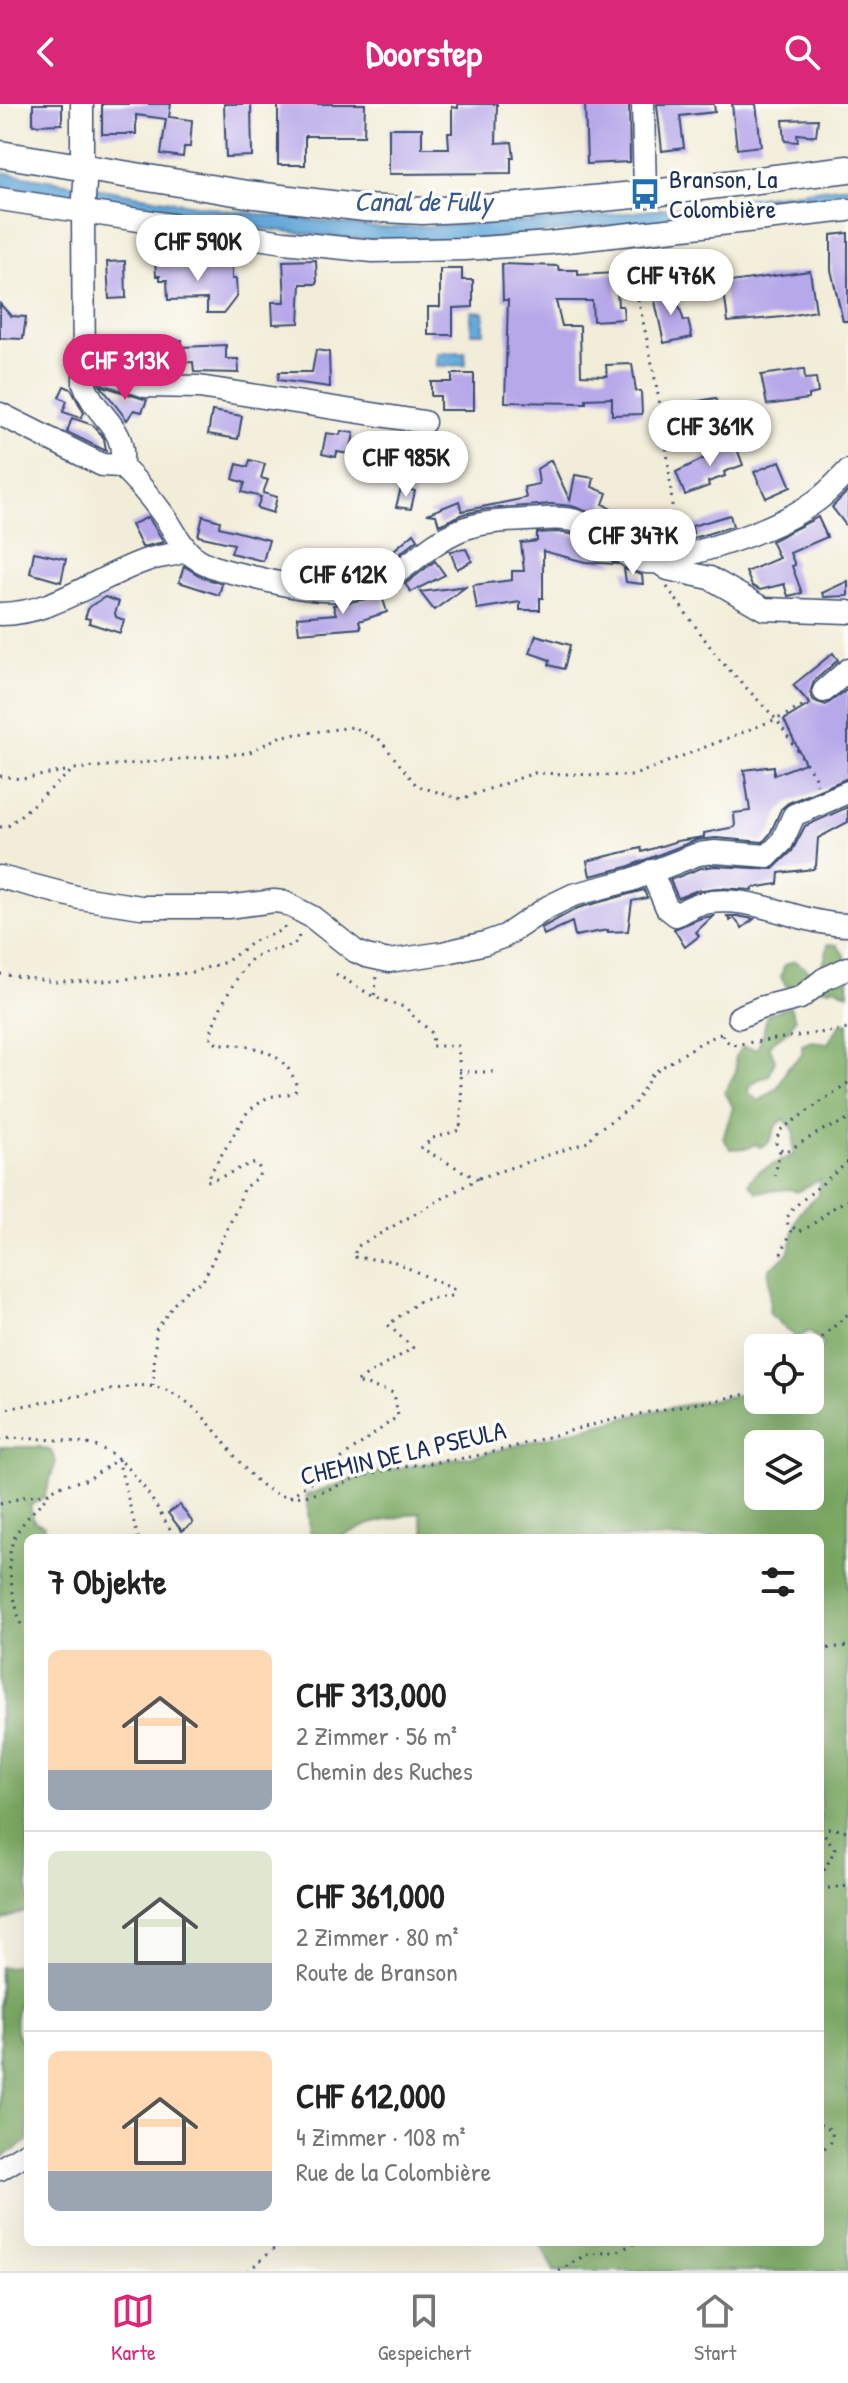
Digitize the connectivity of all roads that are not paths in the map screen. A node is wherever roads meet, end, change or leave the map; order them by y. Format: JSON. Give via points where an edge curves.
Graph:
{"nodes":[{"id":1,"x":82,"y":104,"type":"edge"},
{"id":2,"x":643,"y":104,"type":"edge"},
{"id":3,"x":0,"y":154,"type":"edge"},
{"id":4,"x":848,"y":169,"type":"edge"},
{"id":5,"x":84,"y":171,"type":"junction"},
{"id":6,"x":685,"y":190,"type":"junction"},
{"id":7,"x":645,"y":194,"type":"junction"},
{"id":8,"x":0,"y":199,"type":"edge"},
{"id":9,"x":84,"y":208,"type":"junction"},
{"id":10,"x":848,"y":210,"type":"edge"},
{"id":11,"x":689,"y":228,"type":"junction"},
{"id":12,"x":83,"y":367,"type":"junction"},
{"id":13,"x":0,"y":414,"type":"edge"},
{"id":14,"x":424,"y":422,"type":"dead end"},
{"id":15,"x":121,"y":466,"type":"junction"},
{"id":16,"x":848,"y":471,"type":"edge"},
{"id":17,"x":186,"y":550,"type":"junction"},
{"id":18,"x":666,"y":559,"type":"junction"},
{"id":19,"x":848,"y":612,"type":"edge"},
{"id":20,"x":0,"y":614,"type":"edge"},
{"id":21,"x":848,"y":670,"type":"edge"},
{"id":22,"x":824,"y":691,"type":"road end"},
{"id":23,"x":848,"y":792,"type":"edge"},
{"id":24,"x":651,"y":871,"type":"junction"},
{"id":25,"x":0,"y":877,"type":"edge"},
{"id":26,"x":848,"y":925,"type":"edge"},
{"id":27,"x":848,"y":968,"type":"edge"},
{"id":28,"x":731,"y":1025,"type":"road end"},
{"id":29,"x":24,"y":2154,"type":"edge"},
{"id":30,"x":0,"y":2169,"type":"edge"}],
"edges":[{"from":1,"to":5,"type":"street"},
{"from":2,"to":7,"type":"street"},
{"from":3,"to":5,"type":"main road"},
{"from":4,"to":6,"type":"main road"},
{"from":5,"to":7,"type":"main road","via":[[365,208],[456,210]]},
{"from":5,"to":9,"type":"street"},
{"from":6,"to":7,"type":"main road"},
{"from":6,"to":11,"type":"street"},
{"from":8,"to":9,"type":"street"},
{"from":9,"to":11,"type":"street","via":[[373,251],[495,248]]},
{"from":9,"to":12,"type":"street"},
{"from":10,"to":11,"type":"street"},
{"from":12,"to":14,"type":"street","via":[[146,386],[199,387]]},
{"from":12,"to":15,"type":"street","via":[[92,403],[122,440]]},
{"from":13,"to":15,"type":"street","via":[[102,465]]},
{"from":15,"to":17,"type":"street"},
{"from":16,"to":18,"type":"street","via":[[799,512]]},
{"from":17,"to":18,"type":"street","via":[[229,572],[331,592],[383,580],[431,545],[473,526],[567,519],[595,530],[626,556],[649,563]]},
{"from":17,"to":20,"type":"street","via":[[151,558],[36,611]]},
{"from":18,"to":19,"type":"street","via":[[668,569],[710,578],[764,609]]},
{"from":21,"to":22,"type":"street"},
{"from":23,"to":24,"type":"street","via":[[794,815],[782,842],[768,856],[698,854]]},
{"from":24,"to":25,"type":"street","via":[[573,895],[485,943],[380,960],[355,951],[312,917],[291,914],[274,901],[141,907]]},
{"from":24,"to":26,"type":"street","via":[[676,915],[700,904],[739,900],[812,921]]},
{"from":27,"to":28,"type":"street","via":[[800,998],[760,1008]]},
{"from":29,"to":30,"type":"street"}]}
